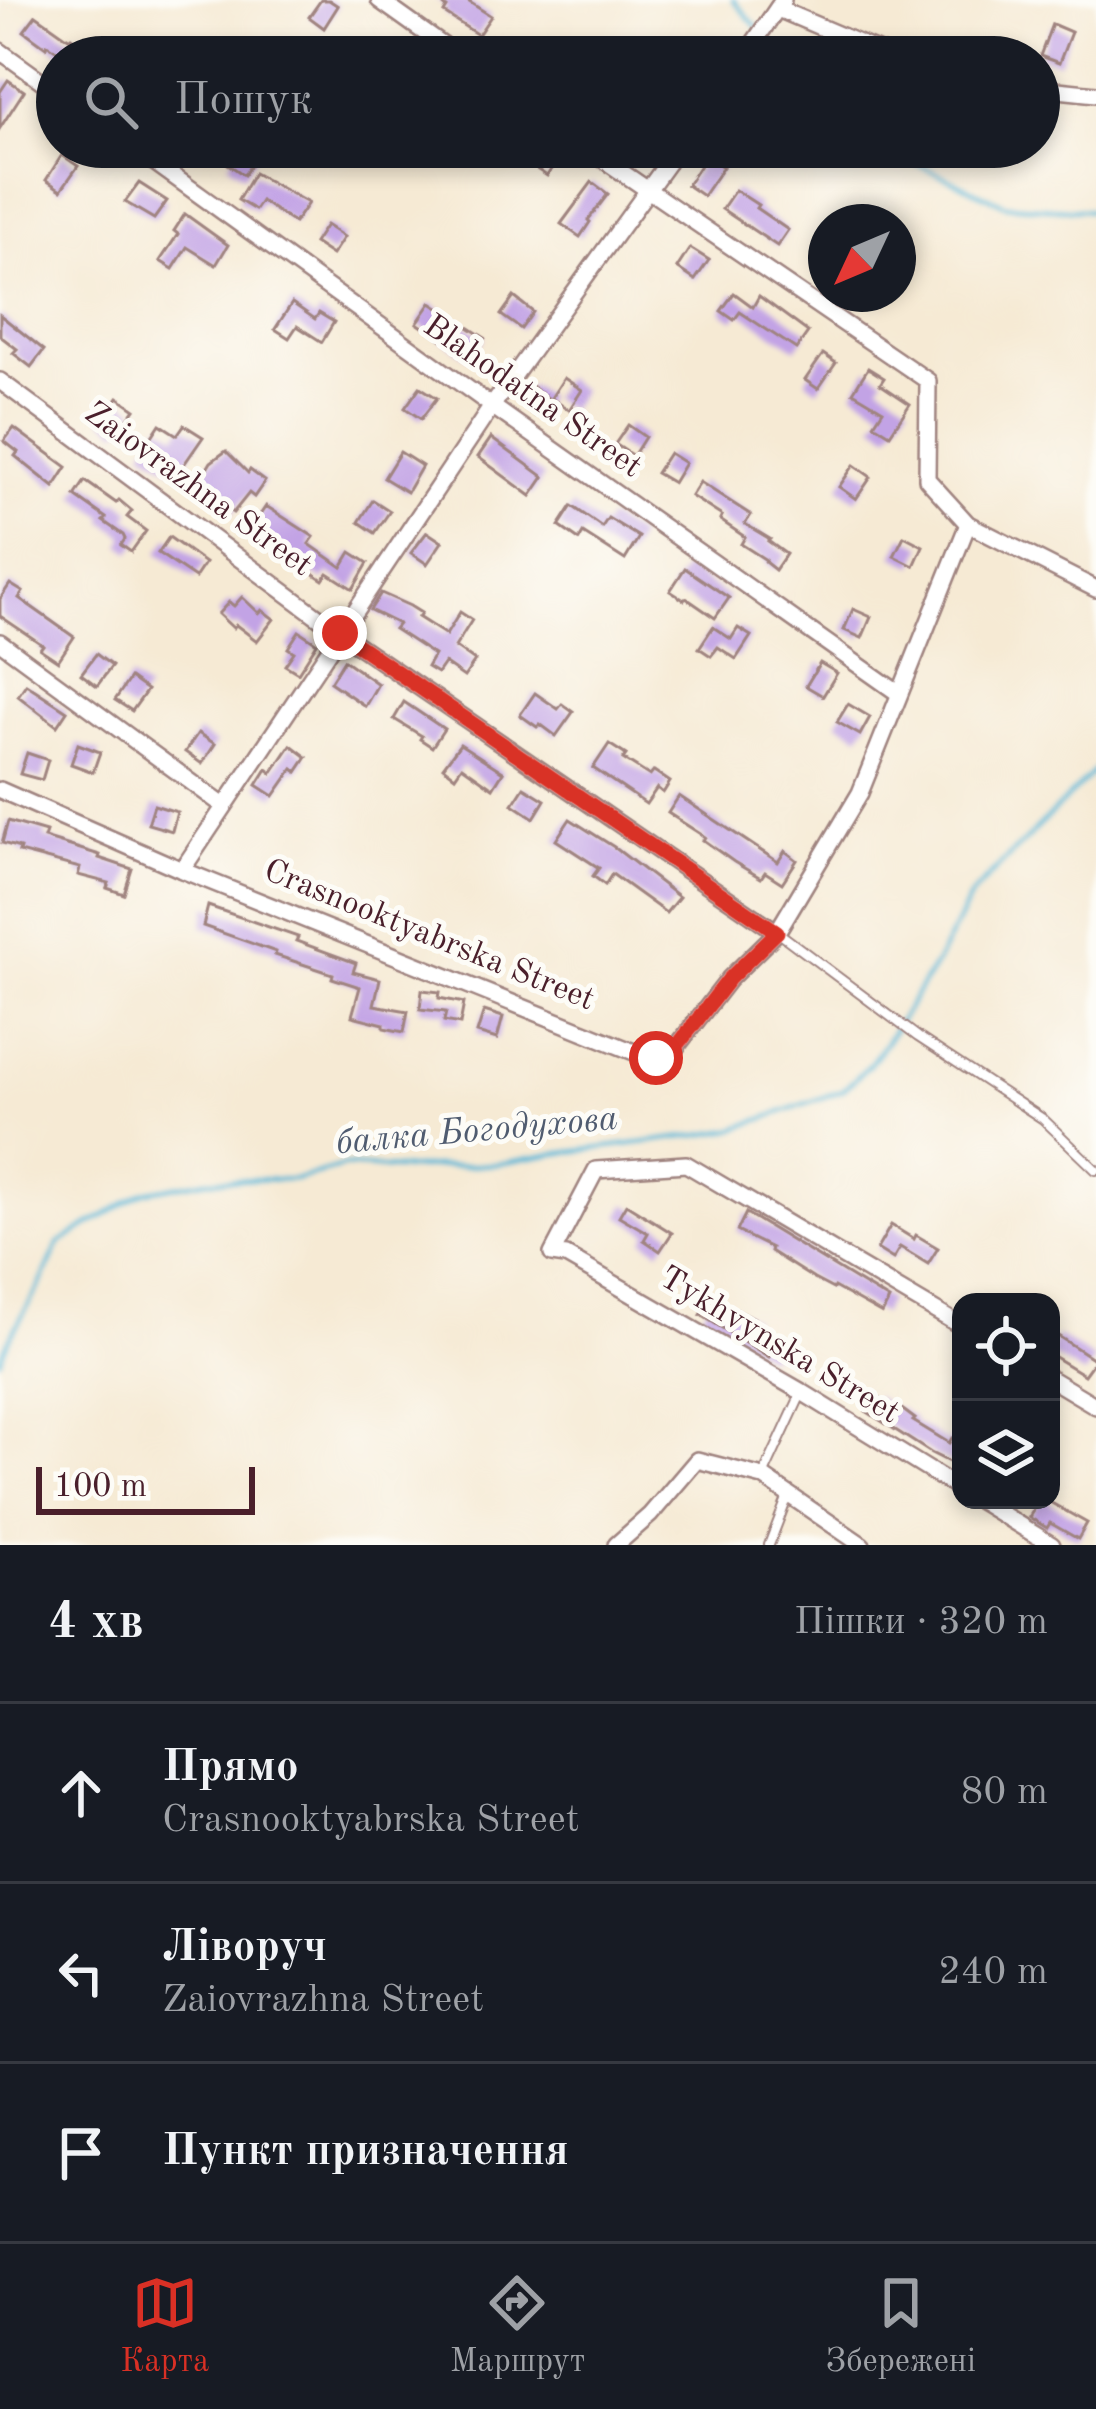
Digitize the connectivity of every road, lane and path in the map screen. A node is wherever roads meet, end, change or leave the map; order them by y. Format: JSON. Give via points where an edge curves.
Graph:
{"nodes":[{"id":1,"x":380,"y":0,"type":"edge"},
{"id":2,"x":780,"y":4,"type":"edge"},
{"id":3,"x":430,"y":36,"type":"edge"},
{"id":4,"x":759,"y":36,"type":"edge"},
{"id":5,"x":847,"y":36,"type":"edge"},
{"id":6,"x":0,"y":51,"type":"edge"},
{"id":7,"x":36,"y":77,"type":"edge"},
{"id":8,"x":1060,"y":90,"type":"edge"},
{"id":9,"x":1096,"y":94,"type":"edge"},
{"id":10,"x":162,"y":168,"type":"edge"},
{"id":11,"x":614,"y":168,"type":"edge"},
{"id":12,"x":663,"y":168,"type":"edge"},
{"id":13,"x":646,"y":191,"type":"junction"},
{"id":14,"x":0,"y":381,"type":"edge"},
{"id":15,"x":492,"y":406,"type":"junction"},
{"id":16,"x":968,"y":524,"type":"junction"},
{"id":17,"x":1096,"y":589,"type":"edge"},
{"id":18,"x":340,"y":633,"type":"junction"},
{"id":19,"x":0,"y":642,"type":"edge"},
{"id":20,"x":898,"y":693,"type":"junction"},
{"id":21,"x":0,"y":790,"type":"edge"},
{"id":22,"x":224,"y":806,"type":"junction"},
{"id":23,"x":182,"y":870,"type":"junction"},
{"id":24,"x":777,"y":932,"type":"junction"},
{"id":25,"x":1096,"y":1170,"type":"edge"},
{"id":26,"x":952,"y":1321,"type":"edge"},
{"id":27,"x":1060,"y":1384,"type":"edge"},
{"id":28,"x":802,"y":1392,"type":"junction"},
{"id":29,"x":1096,"y":1406,"type":"edge"},
{"id":30,"x":763,"y":1478,"type":"junction"},
{"id":31,"x":952,"y":1484,"type":"edge"},
{"id":32,"x":788,"y":1494,"type":"junction"},
{"id":33,"x":993,"y":1509,"type":"edge"},
{"id":34,"x":616,"y":1545,"type":"edge"},
{"id":35,"x":769,"y":1545,"type":"edge"},
{"id":36,"x":862,"y":1545,"type":"edge"},
{"id":37,"x":1052,"y":1545,"type":"edge"}],
"edges":[{"from":1,"to":3,"type":"street"},
{"from":2,"to":4,"type":"street"},
{"from":2,"to":5,"type":"street"},
{"from":6,"to":7,"type":"street"},
{"from":8,"to":9,"type":"street"},
{"from":10,"to":15,"type":"street","name":"Blahodatna Street"},
{"from":11,"to":13,"type":"street"},
{"from":12,"to":13,"type":"street"},
{"from":13,"to":15,"type":"street"},
{"from":13,"to":16,"type":"street","via":[[928,381],[927,479]]},
{"from":14,"to":18,"type":"street","name":"Zaiovrazhna Street"},
{"from":15,"to":18,"type":"street"},
{"from":15,"to":20,"type":"street","name":"Blahodatna Street"},
{"from":16,"to":17,"type":"street"},
{"from":16,"to":20,"type":"street","name":"Crasnooktyabrska Street"},
{"from":18,"to":22,"type":"street"},
{"from":18,"to":24,"type":"street","name":"Zaiovrazhna Street"},
{"from":19,"to":22,"type":"street"},
{"from":20,"to":24,"type":"street","name":"Crasnooktyabrska Street","via":[[860,793]]},
{"from":21,"to":23,"type":"street","name":"Crasnooktyabrska Street"},
{"from":22,"to":23,"type":"street"},
{"from":23,"to":24,"type":"street","name":"Crasnooktyabrska Street","via":[[656,1058],[674,1050]]},
{"from":24,"to":25,"type":"lane","via":[[1043,1119]]},
{"from":26,"to":28,"type":"street","name":"Tykhvynska Street","via":[[686,1164],[596,1170],[552,1254]]},
{"from":27,"to":29,"type":"street"},
{"from":28,"to":30,"type":"lane"},
{"from":28,"to":31,"type":"street","name":"Tykhvynska Street"},
{"from":30,"to":32,"type":"street"},
{"from":30,"to":34,"type":"street","via":[[697,1460]]},
{"from":32,"to":35,"type":"lane"},
{"from":32,"to":36,"type":"street"},
{"from":33,"to":37,"type":"street"}]}
